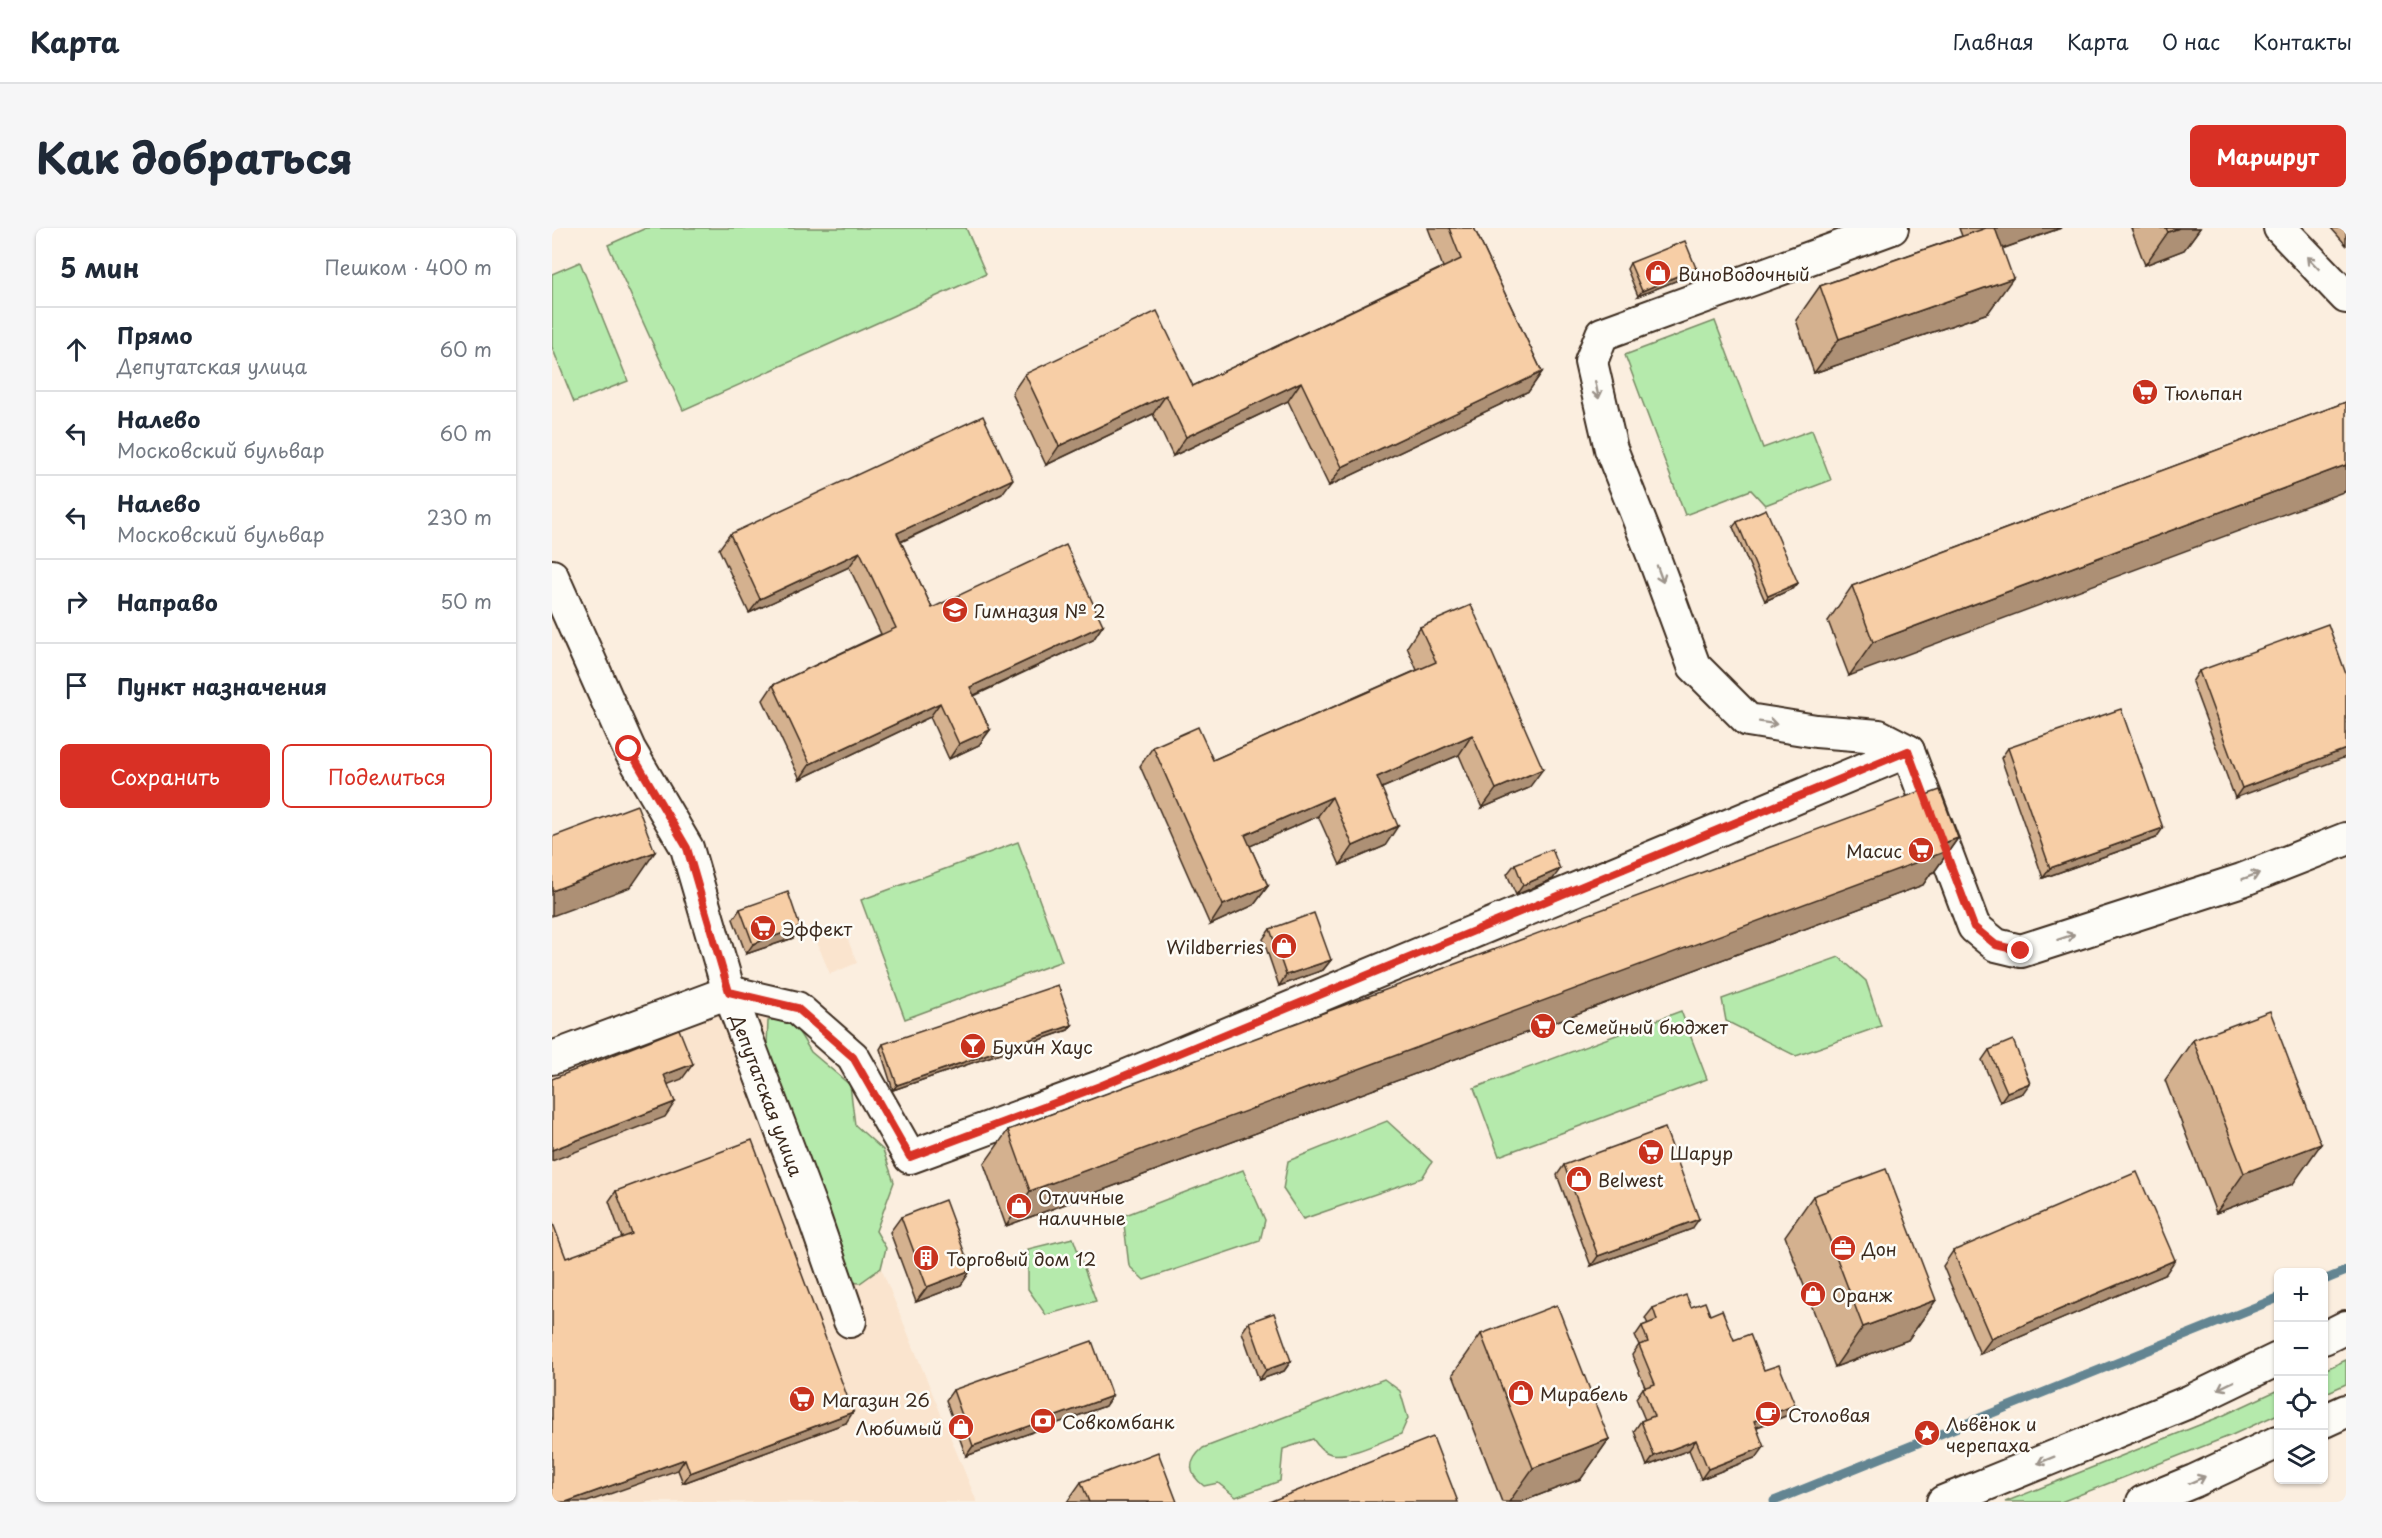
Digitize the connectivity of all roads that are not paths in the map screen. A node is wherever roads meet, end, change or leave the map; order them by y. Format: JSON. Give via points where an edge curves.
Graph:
{"nodes":[{"id":1,"x":1892,"y":228,"type":"edge"},
{"id":2,"x":2280,"y":228,"type":"edge"},
{"id":3,"x":2346,"y":297,"type":"edge"},
{"id":4,"x":552,"y":576,"type":"edge"},
{"id":5,"x":1908,"y":751,"type":"junction"},
{"id":6,"x":2346,"y":839,"type":"edge"},
{"id":7,"x":729,"y":992,"type":"junction"},
{"id":8,"x":552,"y":1058,"type":"edge"},
{"id":9,"x":850,"y":1321,"type":"dead end"},
{"id":10,"x":2346,"y":1327,"type":"edge"},
{"id":11,"x":2328,"y":1336,"type":"edge"},
{"id":12,"x":2274,"y":1361,"type":"edge"},
{"id":13,"x":2346,"y":1411,"type":"edge"},
{"id":14,"x":2328,"y":1419,"type":"edge"},
{"id":15,"x":2274,"y":1444,"type":"edge"},
{"id":16,"x":1943,"y":1502,"type":"edge"},
{"id":17,"x":2143,"y":1502,"type":"edge"}],
"edges":[{"from":1,"to":5,"type":"street","one_way":true,"via":[[1602,334],[1591,362],[1611,449],[1694,666],[1748,720],[1879,736]]},
{"from":3,"to":2,"type":"street","one_way":true},
{"from":4,"to":7,"type":"street","name":"Депутатская улица","via":[[629,749],[687,848]]},
{"from":5,"to":6,"type":"street","one_way":true,"via":[[1974,927],[1996,945],[2021,951],[2242,880]]},
{"from":5,"to":7,"type":"street","via":[[1100,1086],[910,1157],[853,1057],[797,1008]]},
{"from":7,"to":8,"type":"street"},
{"from":7,"to":9,"type":"street","name":"Депутатская улица"},
{"from":10,"to":11,"type":"street"},
{"from":12,"to":16,"type":"street","one_way":true,"via":[[2191,1401]]},
{"from":13,"to":14,"type":"street"},
{"from":17,"to":15,"type":"street","one_way":true}]}
